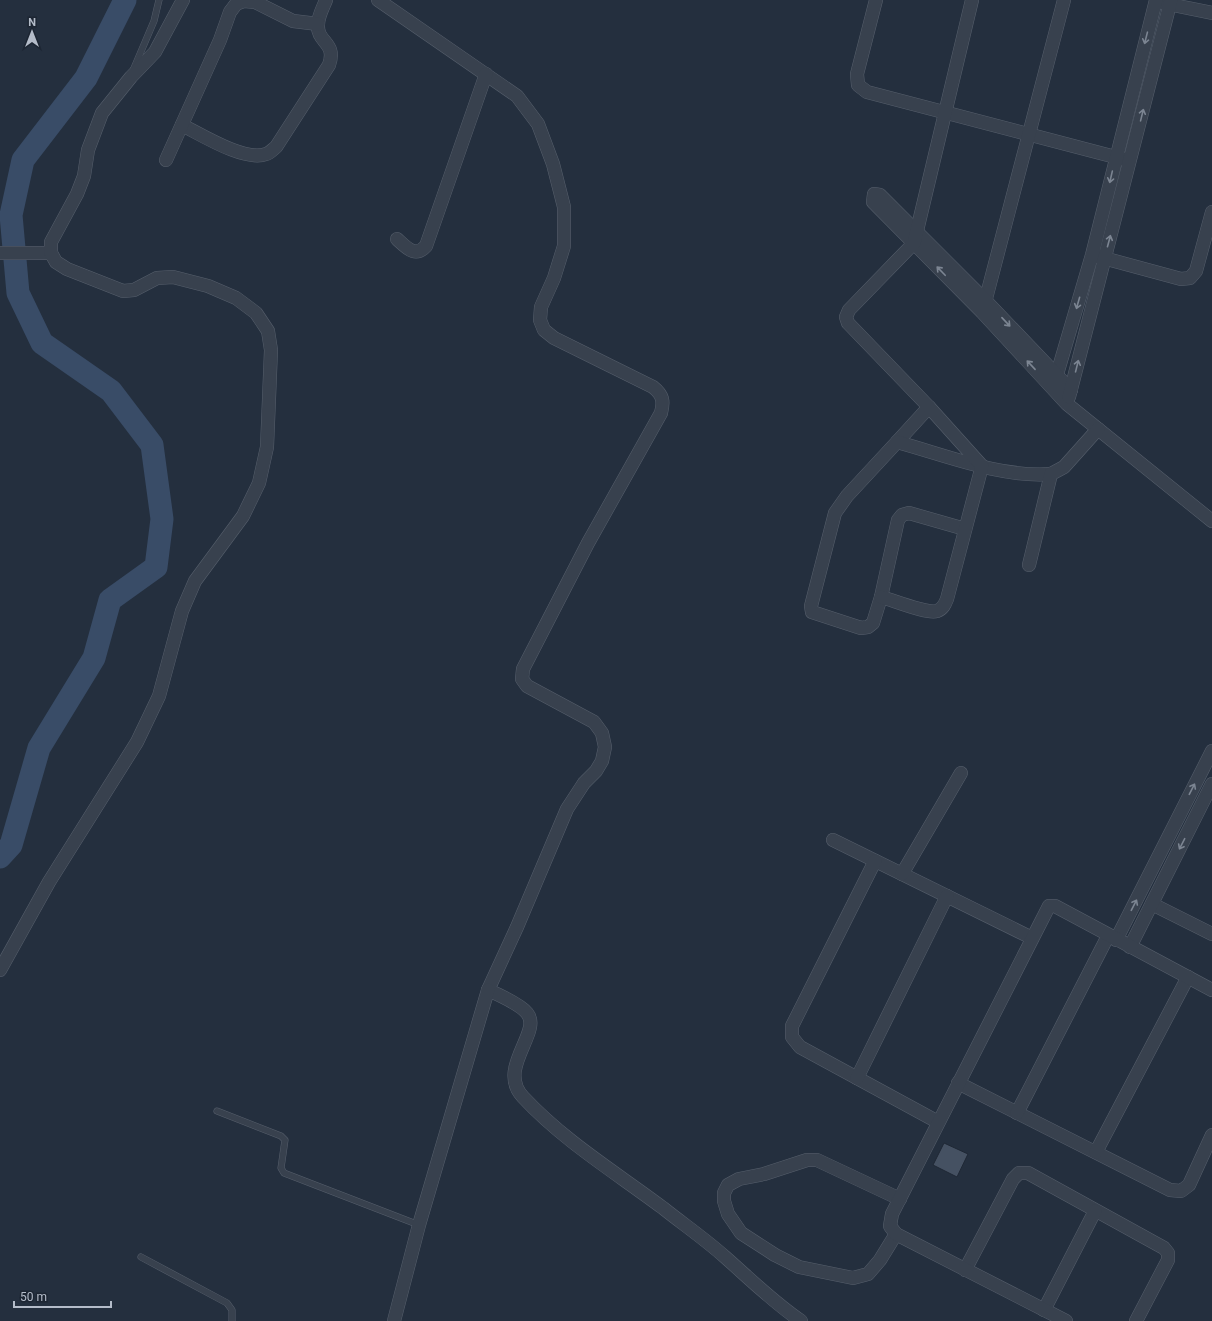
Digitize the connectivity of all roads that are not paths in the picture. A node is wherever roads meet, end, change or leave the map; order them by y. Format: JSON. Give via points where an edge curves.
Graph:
{"nodes":[{"id":1,"x":159,"y":0,"type":"edge"},
{"id":2,"x":183,"y":0,"type":"edge"},
{"id":3,"x":326,"y":0,"type":"edge"},
{"id":4,"x":378,"y":0,"type":"edge"},
{"id":5,"x":876,"y":0,"type":"edge"},
{"id":6,"x":972,"y":0,"type":"edge"},
{"id":7,"x":1064,"y":0,"type":"edge"},
{"id":8,"x":1155,"y":1,"type":"edge"},
{"id":9,"x":1171,"y":2,"type":"edge"},
{"id":10,"x":1212,"y":13,"type":"edge"},
{"id":11,"x":318,"y":24,"type":"junction"},
{"id":12,"x":486,"y":74,"type":"junction"},
{"id":13,"x":131,"y":77,"type":"junction"},
{"id":14,"x":946,"y":114,"type":"junction"},
{"id":15,"x":182,"y":125,"type":"junction"},
{"id":16,"x":1028,"y":134,"type":"junction"},
{"id":17,"x":1116,"y":157,"type":"junction"},
{"id":18,"x":166,"y":160,"type":"dead end"},
{"id":19,"x":1130,"y":161,"type":"junction"},
{"id":20,"x":1212,"y":212,"type":"edge"},
{"id":21,"x":917,"y":230,"type":"junction"},
{"id":22,"x":397,"y":239,"type":"dead end"},
{"id":23,"x":914,"y":243,"type":"junction"},
{"id":24,"x":0,"y":253,"type":"edge"},
{"id":25,"x":48,"y":253,"type":"junction"},
{"id":26,"x":1098,"y":257,"type":"junction"},
{"id":27,"x":985,"y":300,"type":"junction"},
{"id":28,"x":982,"y":312,"type":"junction"},
{"id":29,"x":1057,"y":375,"type":"junction"},
{"id":30,"x":1053,"y":389,"type":"junction"},
{"id":31,"x":1071,"y":390,"type":"junction"},
{"id":32,"x":1067,"y":404,"type":"junction"},
{"id":33,"x":929,"y":406,"type":"junction"},
{"id":34,"x":1098,"y":429,"type":"junction"},
{"id":35,"x":897,"y":442,"type":"junction"},
{"id":36,"x":982,"y":466,"type":"junction"},
{"id":37,"x":1051,"y":474,"type":"junction"},
{"id":38,"x":1211,"y":519,"type":"edge"},
{"id":39,"x":965,"y":529,"type":"junction"},
{"id":40,"x":1029,"y":565,"type":"dead end"},
{"id":41,"x":881,"y":597,"type":"junction"},
{"id":42,"x":1212,"y":750,"type":"edge"},
{"id":43,"x":961,"y":773,"type":"dead end"},
{"id":44,"x":1212,"y":784,"type":"edge"},
{"id":45,"x":833,"y":840,"type":"dead end"},
{"id":46,"x":875,"y":861,"type":"junction"},
{"id":47,"x":902,"y":874,"type":"junction"},
{"id":48,"x":947,"y":896,"type":"junction"},
{"id":49,"x":1152,"y":904,"type":"junction"},
{"id":50,"x":1212,"y":934,"type":"edge"},
{"id":51,"x":1032,"y":938,"type":"junction"},
{"id":52,"x":1112,"y":938,"type":"junction"},
{"id":53,"x":1130,"y":947,"type":"junction"},
{"id":54,"x":0,"y":970,"type":"edge"},
{"id":55,"x":1188,"y":977,"type":"junction"},
{"id":56,"x":488,"y":990,"type":"junction"},
{"id":57,"x":1212,"y":990,"type":"edge"},
{"id":58,"x":857,"y":1078,"type":"junction"},
{"id":59,"x":958,"y":1083,"type":"junction"},
{"id":60,"x":217,"y":1111,"type":"dead end"},
{"id":61,"x":1017,"y":1113,"type":"junction"},
{"id":62,"x":938,"y":1122,"type":"junction"},
{"id":63,"x":1212,"y":1135,"type":"edge"},
{"id":64,"x":1096,"y":1152,"type":"junction"},
{"id":65,"x":900,"y":1199,"type":"junction"},
{"id":66,"x":1095,"y":1211,"type":"junction"},
{"id":67,"x":419,"y":1225,"type":"junction"},
{"id":68,"x":896,"y":1234,"type":"junction"},
{"id":69,"x":141,"y":1257,"type":"dead end"},
{"id":70,"x":965,"y":1270,"type":"junction"},
{"id":71,"x":1044,"y":1310,"type":"junction"},
{"id":72,"x":232,"y":1321,"type":"edge"},
{"id":73,"x":394,"y":1321,"type":"edge"},
{"id":74,"x":801,"y":1321,"type":"edge"},
{"id":75,"x":1066,"y":1321,"type":"edge"},
{"id":76,"x":1136,"y":1321,"type":"edge"}],
"edges":[{"from":1,"to":13,"type":"lane","via":[[154,21]]},
{"from":2,"to":13,"type":"street","via":[[155,52]]},
{"from":3,"to":11,"type":"street"},
{"from":4,"to":12,"type":"street"},
{"from":5,"to":14,"type":"street","via":[[856,74],[858,85],[867,92]]},
{"from":6,"to":14,"type":"street"},
{"from":7,"to":16,"type":"street"},
{"from":8,"to":9,"type":"street"},
{"from":8,"to":17,"type":"street","one_way":true},
{"from":9,"to":10,"type":"street"},
{"from":19,"to":9,"type":"street","one_way":true},
{"from":11,"to":15,"type":"street","via":[[293,21],[255,2],[244,1],[236,4],[230,12]]},
{"from":11,"to":15,"type":"street","via":[[319,32],[332,50],[331,61],[276,147],[266,154],[252,156]]},
{"from":12,"to":22,"type":"street","via":[[426,246],[421,251],[414,252]]},
{"from":12,"to":56,"type":"street","via":[[517,96],[538,124],[553,164],[564,207],[564,246],[542,307],[540,320],[544,330],[554,338],[652,387],[660,393],[664,403],[661,413],[588,543],[523,669],[522,679],[527,686],[594,722],[602,733],[605,747],[596,771],[584,783],[567,809]]},
{"from":13,"to":25,"type":"street","via":[[102,113],[88,150],[84,176]]},
{"from":14,"to":16,"type":"street"},
{"from":14,"to":21,"type":"street"},
{"from":15,"to":18,"type":"street"},
{"from":16,"to":17,"type":"street"},
{"from":16,"to":27,"type":"street"},
{"from":17,"to":19,"type":"street"},
{"from":17,"to":26,"type":"street","one_way":true},
{"from":26,"to":19,"type":"street","one_way":true},
{"from":20,"to":26,"type":"street","via":[[1196,271],[1190,278],[1181,279]]},
{"from":21,"to":23,"type":"street"},
{"from":21,"to":23,"type":"street","via":[[880,195],[876,193],[872,196],[873,202]]},
{"from":21,"to":27,"type":"street"},
{"from":28,"to":23,"type":"street","one_way":true},
{"from":23,"to":33,"type":"street","via":[[849,310],[846,317],[848,323]]},
{"from":24,"to":25,"type":"street"},
{"from":25,"to":54,"type":"street","via":[[67,269],[111,288],[134,290],[157,278],[172,277],[208,286],[236,298],[256,314],[268,331],[271,350],[267,447],[259,483],[243,516],[195,582],[182,610],[158,696],[137,742],[49,882]]},
{"from":26,"to":29,"type":"street","one_way":true},
{"from":31,"to":26,"type":"street","one_way":true},
{"from":27,"to":28,"type":"street"},
{"from":27,"to":29,"type":"street","one_way":true},
{"from":30,"to":28,"type":"street","one_way":true},
{"from":29,"to":30,"type":"street"},
{"from":29,"to":31,"type":"street"},
{"from":30,"to":32,"type":"street"},
{"from":31,"to":32,"type":"street"},
{"from":32,"to":34,"type":"street"},
{"from":33,"to":35,"type":"street"},
{"from":33,"to":36,"type":"street"},
{"from":34,"to":37,"type":"street","via":[[1064,467]]},
{"from":34,"to":38,"type":"street"},
{"from":35,"to":36,"type":"street"},
{"from":35,"to":41,"type":"street","via":[[847,496],[835,513],[812,612],[868,628],[873,623]]},
{"from":36,"to":37,"type":"street","via":[[1034,476]]},
{"from":36,"to":39,"type":"street"},
{"from":37,"to":40,"type":"street"},
{"from":39,"to":41,"type":"street","via":[[948,599],[943,608],[927,611]]},
{"from":39,"to":41,"type":"street","via":[[909,513],[902,515],[898,520]]},
{"from":52,"to":42,"type":"street","one_way":true},
{"from":43,"to":47,"type":"street"},
{"from":44,"to":49,"type":"street","one_way":true},
{"from":45,"to":46,"type":"street"},
{"from":46,"to":47,"type":"street"},
{"from":46,"to":58,"type":"street","via":[[792,1026],[792,1037],[800,1047]]},
{"from":47,"to":48,"type":"street"},
{"from":48,"to":51,"type":"street"},
{"from":48,"to":58,"type":"street"},
{"from":49,"to":50,"type":"street"},
{"from":49,"to":53,"type":"street"},
{"from":51,"to":52,"type":"street","via":[[1049,906],[1055,906]]},
{"from":51,"to":59,"type":"street"},
{"from":52,"to":53,"type":"street"},
{"from":52,"to":61,"type":"street"},
{"from":53,"to":55,"type":"street"},
{"from":55,"to":57,"type":"street"},
{"from":55,"to":64,"type":"street"},
{"from":56,"to":67,"type":"street"},
{"from":56,"to":74,"type":"street","via":[[522,1008],[531,1020],[515,1068],[514,1079],[522,1096],[558,1131],[723,1255],[775,1303]]},
{"from":58,"to":62,"type":"street"},
{"from":59,"to":61,"type":"street"},
{"from":59,"to":62,"type":"street"},
{"from":60,"to":67,"type":"lane","via":[[281,1136],[285,1140],[281,1168],[284,1173]]},
{"from":61,"to":64,"type":"street"},
{"from":62,"to":65,"type":"street"},
{"from":63,"to":64,"type":"street","via":[[1189,1185],[1181,1191],[1170,1190]]},
{"from":65,"to":68,"type":"street","via":[[892,1214],[890,1226]]},
{"from":65,"to":68,"type":"street","via":[[817,1160],[807,1160],[739,1179],[728,1185],[724,1192],[728,1214],[741,1233],[799,1267],[853,1278],[868,1274]]},
{"from":66,"to":70,"type":"street","via":[[1028,1173],[1019,1173],[1013,1179]]},
{"from":66,"to":71,"type":"street"},
{"from":66,"to":76,"type":"street","via":[[1164,1248],[1168,1253],[1168,1260]]},
{"from":67,"to":73,"type":"street"},
{"from":68,"to":70,"type":"street"},
{"from":69,"to":72,"type":"lane","via":[[227,1303],[232,1310]]},
{"from":70,"to":71,"type":"street"},
{"from":71,"to":75,"type":"street"}]}
